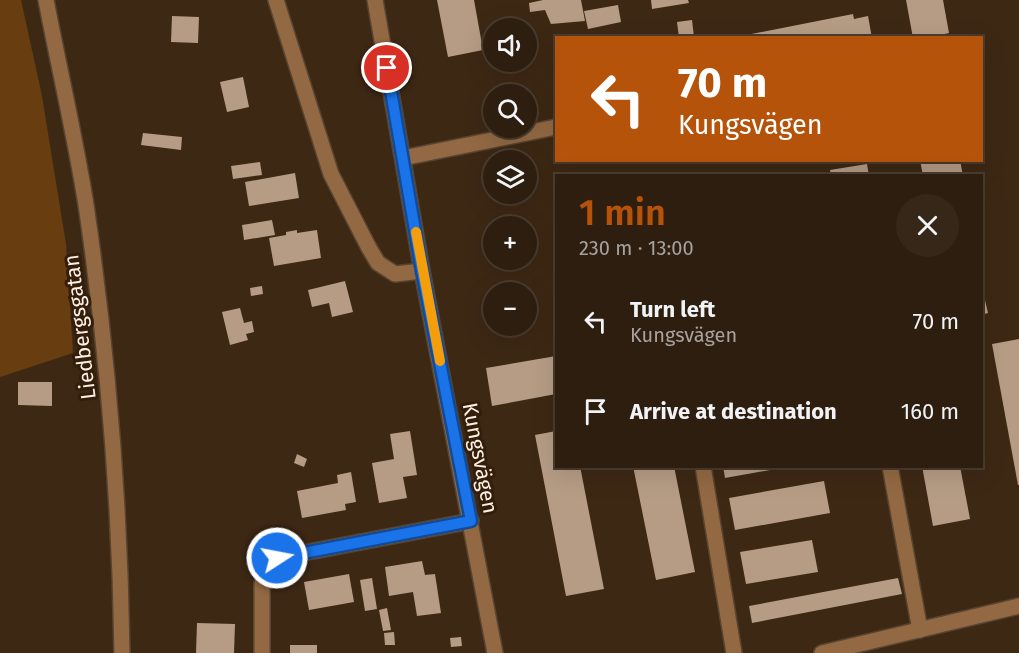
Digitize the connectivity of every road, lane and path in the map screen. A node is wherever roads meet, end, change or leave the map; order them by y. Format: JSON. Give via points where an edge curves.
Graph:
{"nodes":[{"id":1,"x":46,"y":0,"type":"edge"},
{"id":2,"x":276,"y":0,"type":"edge"},
{"id":3,"x":375,"y":0,"type":"edge"},
{"id":4,"x":555,"y":128,"type":"edge"},
{"id":5,"x":403,"y":158,"type":"junction"},
{"id":6,"x":422,"y":271,"type":"junction"},
{"id":7,"x":703,"y":468,"type":"edge"},
{"id":8,"x":890,"y":468,"type":"edge"},
{"id":9,"x":471,"y":521,"type":"junction"},
{"id":10,"x":1019,"y":606,"type":"edge"},
{"id":11,"x":920,"y":630,"type":"junction"},
{"id":12,"x":853,"y":650,"type":"edge"},
{"id":13,"x":122,"y":653,"type":"edge"},
{"id":14,"x":262,"y":653,"type":"edge"},
{"id":15,"x":495,"y":653,"type":"edge"},
{"id":16,"x":734,"y":653,"type":"edge"},
{"id":17,"x":822,"y":653,"type":"edge"}],
"edges":[{"from":1,"to":13,"type":"street","name":"Liedbergsgatan","via":[[86,204],[106,355]]},
{"from":2,"to":6,"type":"street","via":[[331,174],[369,248],[378,263],[395,274]]},
{"from":3,"to":5,"type":"street","name":"Kungsvägen"},
{"from":4,"to":5,"type":"street"},
{"from":5,"to":6,"type":"street","name":"Kungsvägen"},
{"from":6,"to":9,"type":"street","name":"Kungsvägen"},
{"from":7,"to":16,"type":"street"},
{"from":8,"to":11,"type":"street"},
{"from":9,"to":14,"type":"street","via":[[277,558],[262,583]]},
{"from":9,"to":15,"type":"street","name":"Kungsvägen"},
{"from":10,"to":11,"type":"street"},
{"from":11,"to":12,"type":"street"},
{"from":12,"to":17,"type":"street"}]}
